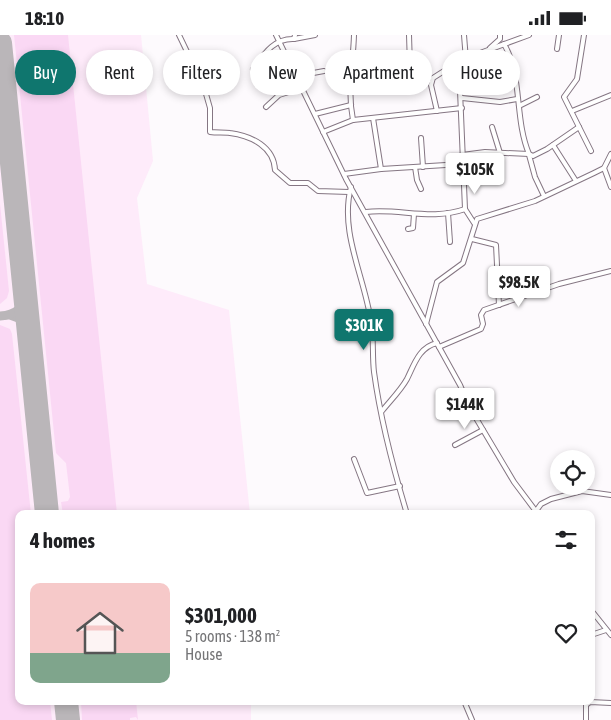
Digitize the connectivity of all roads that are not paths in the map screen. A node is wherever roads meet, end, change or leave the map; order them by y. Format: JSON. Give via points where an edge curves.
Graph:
{"nodes":[{"id":1,"x":178,"y":35,"type":"edge"},
{"id":2,"x":276,"y":35,"type":"edge"},
{"id":3,"x":315,"y":35,"type":"edge"},
{"id":4,"x":354,"y":35,"type":"edge"},
{"id":5,"x":409,"y":35,"type":"edge"},
{"id":6,"x":464,"y":35,"type":"edge"},
{"id":7,"x":500,"y":35,"type":"edge"},
{"id":8,"x":529,"y":35,"type":"edge"},
{"id":9,"x":559,"y":35,"type":"edge"},
{"id":10,"x":584,"y":35,"type":"edge"},
{"id":11,"x":295,"y":37,"type":"edge"},
{"id":12,"x":279,"y":41,"type":"junction"},
{"id":13,"x":504,"y":44,"type":"junction"},
{"id":14,"x":557,"y":49,"type":"dead end"},
{"id":15,"x":268,"y":50,"type":"edge"},
{"id":16,"x":284,"y":50,"type":"edge"},
{"id":17,"x":409,"y":50,"type":"edge"},
{"id":18,"x":465,"y":50,"type":"edge"},
{"id":19,"x":488,"y":50,"type":"joint"},
{"id":20,"x":324,"y":71,"type":"dead end"},
{"id":21,"x":315,"y":73,"type":"edge"},
{"id":22,"x":442,"y":73,"type":"edge"},
{"id":23,"x":279,"y":95,"type":"edge"},
{"id":24,"x":306,"y":95,"type":"edge"},
{"id":25,"x":462,"y":95,"type":"edge"},
{"id":26,"x":611,"y":95,"type":"edge"},
{"id":27,"x":537,"y":97,"type":"dead end"},
{"id":28,"x":462,"y":98,"type":"junction"},
{"id":29,"x":517,"y":99,"type":"junction"},
{"id":30,"x":350,"y":105,"type":"junction"},
{"id":31,"x":519,"y":106,"type":"junction"},
{"id":32,"x":266,"y":107,"type":"dead end"},
{"id":33,"x":462,"y":108,"type":"junction"},
{"id":34,"x":437,"y":111,"type":"junction"},
{"id":35,"x":572,"y":111,"type":"junction"},
{"id":36,"x":315,"y":114,"type":"junction"},
{"id":37,"x":373,"y":118,"type":"junction"},
{"id":38,"x":353,"y":119,"type":"junction"},
{"id":39,"x":492,"y":127,"type":"dead end"},
{"id":40,"x":579,"y":127,"type":"junction"},
{"id":41,"x":323,"y":132,"type":"junction"},
{"id":42,"x":421,"y":138,"type":"dead end"},
{"id":43,"x":553,"y":145,"type":"junction"},
{"id":44,"x":591,"y":151,"type":"dead end"},
{"id":45,"x":500,"y":153,"type":"junction"},
{"id":46,"x":611,"y":154,"type":"edge"},
{"id":47,"x":462,"y":155,"type":"junction"},
{"id":48,"x":529,"y":155,"type":"junction"},
{"id":49,"x":462,"y":164,"type":"junction"},
{"id":50,"x":415,"y":167,"type":"junction"},
{"id":51,"x":423,"y":167,"type":"junction"},
{"id":52,"x":604,"y":168,"type":"junction"},
{"id":53,"x":381,"y":169,"type":"junction"},
{"id":54,"x":344,"y":174,"type":"junction"},
{"id":55,"x":576,"y":181,"type":"junction"},
{"id":56,"x":611,"y":187,"type":"edge"},
{"id":57,"x":421,"y":189,"type":"dead end"},
{"id":58,"x":350,"y":190,"type":"junction"},
{"id":59,"x":544,"y":196,"type":"junction"},
{"id":60,"x":465,"y":209,"type":"junction"},
{"id":61,"x":366,"y":212,"type":"junction"},
{"id":62,"x":448,"y":213,"type":"junction"},
{"id":63,"x":414,"y":214,"type":"junction"},
{"id":64,"x":474,"y":223,"type":"junction"},
{"id":65,"x":408,"y":229,"type":"dead end"},
{"id":66,"x":472,"y":239,"type":"junction"},
{"id":67,"x":450,"y":242,"type":"dead end"},
{"id":68,"x":611,"y":271,"type":"edge"},
{"id":69,"x":499,"y":305,"type":"junction"},
{"id":70,"x":426,"y":324,"type":"junction"},
{"id":71,"x":438,"y":345,"type":"junction"},
{"id":72,"x":382,"y":411,"type":"junction"},
{"id":73,"x":484,"y":430,"type":"junction"},
{"id":74,"x":455,"y":445,"type":"dead end"},
{"id":75,"x":354,"y":459,"type":"dead end"},
{"id":76,"x":400,"y":486,"type":"junction"},
{"id":77,"x":611,"y":495,"type":"edge"},
{"id":78,"x":406,"y":510,"type":"edge"},
{"id":79,"x":535,"y":510,"type":"edge"},
{"id":80,"x":538,"y":510,"type":"edge"},
{"id":81,"x":595,"y":616,"type":"edge"},
{"id":82,"x":606,"y":630,"type":"junction"},
{"id":83,"x":595,"y":634,"type":"edge"},
{"id":84,"x":611,"y":635,"type":"edge"},
{"id":85,"x":595,"y":702,"type":"edge"},
{"id":86,"x":611,"y":703,"type":"edge"},
{"id":87,"x":466,"y":705,"type":"edge"},
{"id":88,"x":586,"y":705,"type":"edge"},
{"id":89,"x":472,"y":720,"type":"edge"},
{"id":90,"x":586,"y":720,"type":"edge"}],
"edges":[{"from":1,"to":58,"type":"street","via":[[204,87],[210,108],[210,132],[231,133],[256,140],[274,158],[275,170],[290,183],[308,183],[318,191]]},
{"from":2,"to":12,"type":"street"},
{"from":3,"to":11,"type":"street"},
{"from":4,"to":30,"type":"street"},
{"from":5,"to":17,"type":"street"},
{"from":6,"to":18,"type":"street"},
{"from":7,"to":19,"type":"street"},
{"from":8,"to":13,"type":"street"},
{"from":9,"to":14,"type":"street"},
{"from":10,"to":35,"type":"street","via":[[578,79],[564,95]]},
{"from":11,"to":12,"type":"street"},
{"from":12,"to":15,"type":"street"},
{"from":12,"to":16,"type":"street"},
{"from":13,"to":19,"type":"street"},
{"from":13,"to":29,"type":"street","via":[[515,67]]},
{"from":20,"to":21,"type":"street"},
{"from":22,"to":34,"type":"street","via":[[432,81]]},
{"from":23,"to":32,"type":"street"},
{"from":24,"to":36,"type":"street"},
{"from":25,"to":28,"type":"street"},
{"from":26,"to":35,"type":"street"},
{"from":27,"to":31,"type":"street"},
{"from":28,"to":29,"type":"street","via":[[500,102]]},
{"from":28,"to":33,"type":"street"},
{"from":29,"to":31,"type":"street"},
{"from":30,"to":36,"type":"street"},
{"from":30,"to":38,"type":"street"},
{"from":31,"to":48,"type":"street","via":[[519,122]]},
{"from":33,"to":34,"type":"street"},
{"from":33,"to":47,"type":"street"},
{"from":34,"to":37,"type":"street"},
{"from":35,"to":40,"type":"street"},
{"from":36,"to":41,"type":"street"},
{"from":37,"to":38,"type":"street"},
{"from":37,"to":53,"type":"street"},
{"from":38,"to":41,"type":"street"},
{"from":39,"to":45,"type":"street"},
{"from":40,"to":43,"type":"street"},
{"from":40,"to":44,"type":"street"},
{"from":41,"to":54,"type":"street"},
{"from":42,"to":51,"type":"street"},
{"from":43,"to":48,"type":"street"},
{"from":43,"to":55,"type":"street"},
{"from":45,"to":47,"type":"street","via":[[485,151]]},
{"from":45,"to":48,"type":"street"},
{"from":46,"to":52,"type":"street"},
{"from":47,"to":49,"type":"street"},
{"from":48,"to":59,"type":"street"},
{"from":49,"to":51,"type":"street"},
{"from":49,"to":60,"type":"street","via":[[466,183]]},
{"from":50,"to":51,"type":"street"},
{"from":50,"to":53,"type":"street"},
{"from":50,"to":57,"type":"street"},
{"from":52,"to":55,"type":"street"},
{"from":52,"to":56,"type":"street"},
{"from":53,"to":54,"type":"street"},
{"from":54,"to":58,"type":"street"},
{"from":55,"to":59,"type":"street"},
{"from":58,"to":61,"type":"street"},
{"from":58,"to":72,"type":"street","via":[[346,210],[371,322],[374,372]]},
{"from":59,"to":64,"type":"street","via":[[505,212],[481,217]]},
{"from":60,"to":62,"type":"street"},
{"from":60,"to":64,"type":"street"},
{"from":61,"to":63,"type":"street","via":[[384,210]]},
{"from":61,"to":70,"type":"street"},
{"from":62,"to":63,"type":"street"},
{"from":62,"to":67,"type":"street"},
{"from":63,"to":65,"type":"street","via":[[413,227]]},
{"from":64,"to":66,"type":"street"},
{"from":66,"to":69,"type":"street","via":[[496,245]]},
{"from":66,"to":70,"type":"street","via":[[464,263],[437,282]]},
{"from":68,"to":69,"type":"street","via":[[559,284]]},
{"from":69,"to":71,"type":"street","via":[[482,311],[481,329]]},
{"from":70,"to":71,"type":"street"},
{"from":71,"to":72,"type":"street","via":[[428,347],[417,358],[407,378]]},
{"from":71,"to":73,"type":"street"},
{"from":72,"to":76,"type":"street"},
{"from":73,"to":74,"type":"street"},
{"from":73,"to":79,"type":"street","via":[[514,482]]},
{"from":75,"to":76,"type":"street","via":[[367,493]]},
{"from":76,"to":78,"type":"street"},
{"from":77,"to":80,"type":"street","via":[[582,491],[541,503]]},
{"from":81,"to":82,"type":"street"},
{"from":82,"to":83,"type":"street"},
{"from":82,"to":84,"type":"street"},
{"from":85,"to":86,"type":"street"},
{"from":87,"to":89,"type":"street"},
{"from":88,"to":90,"type":"street"}]}
